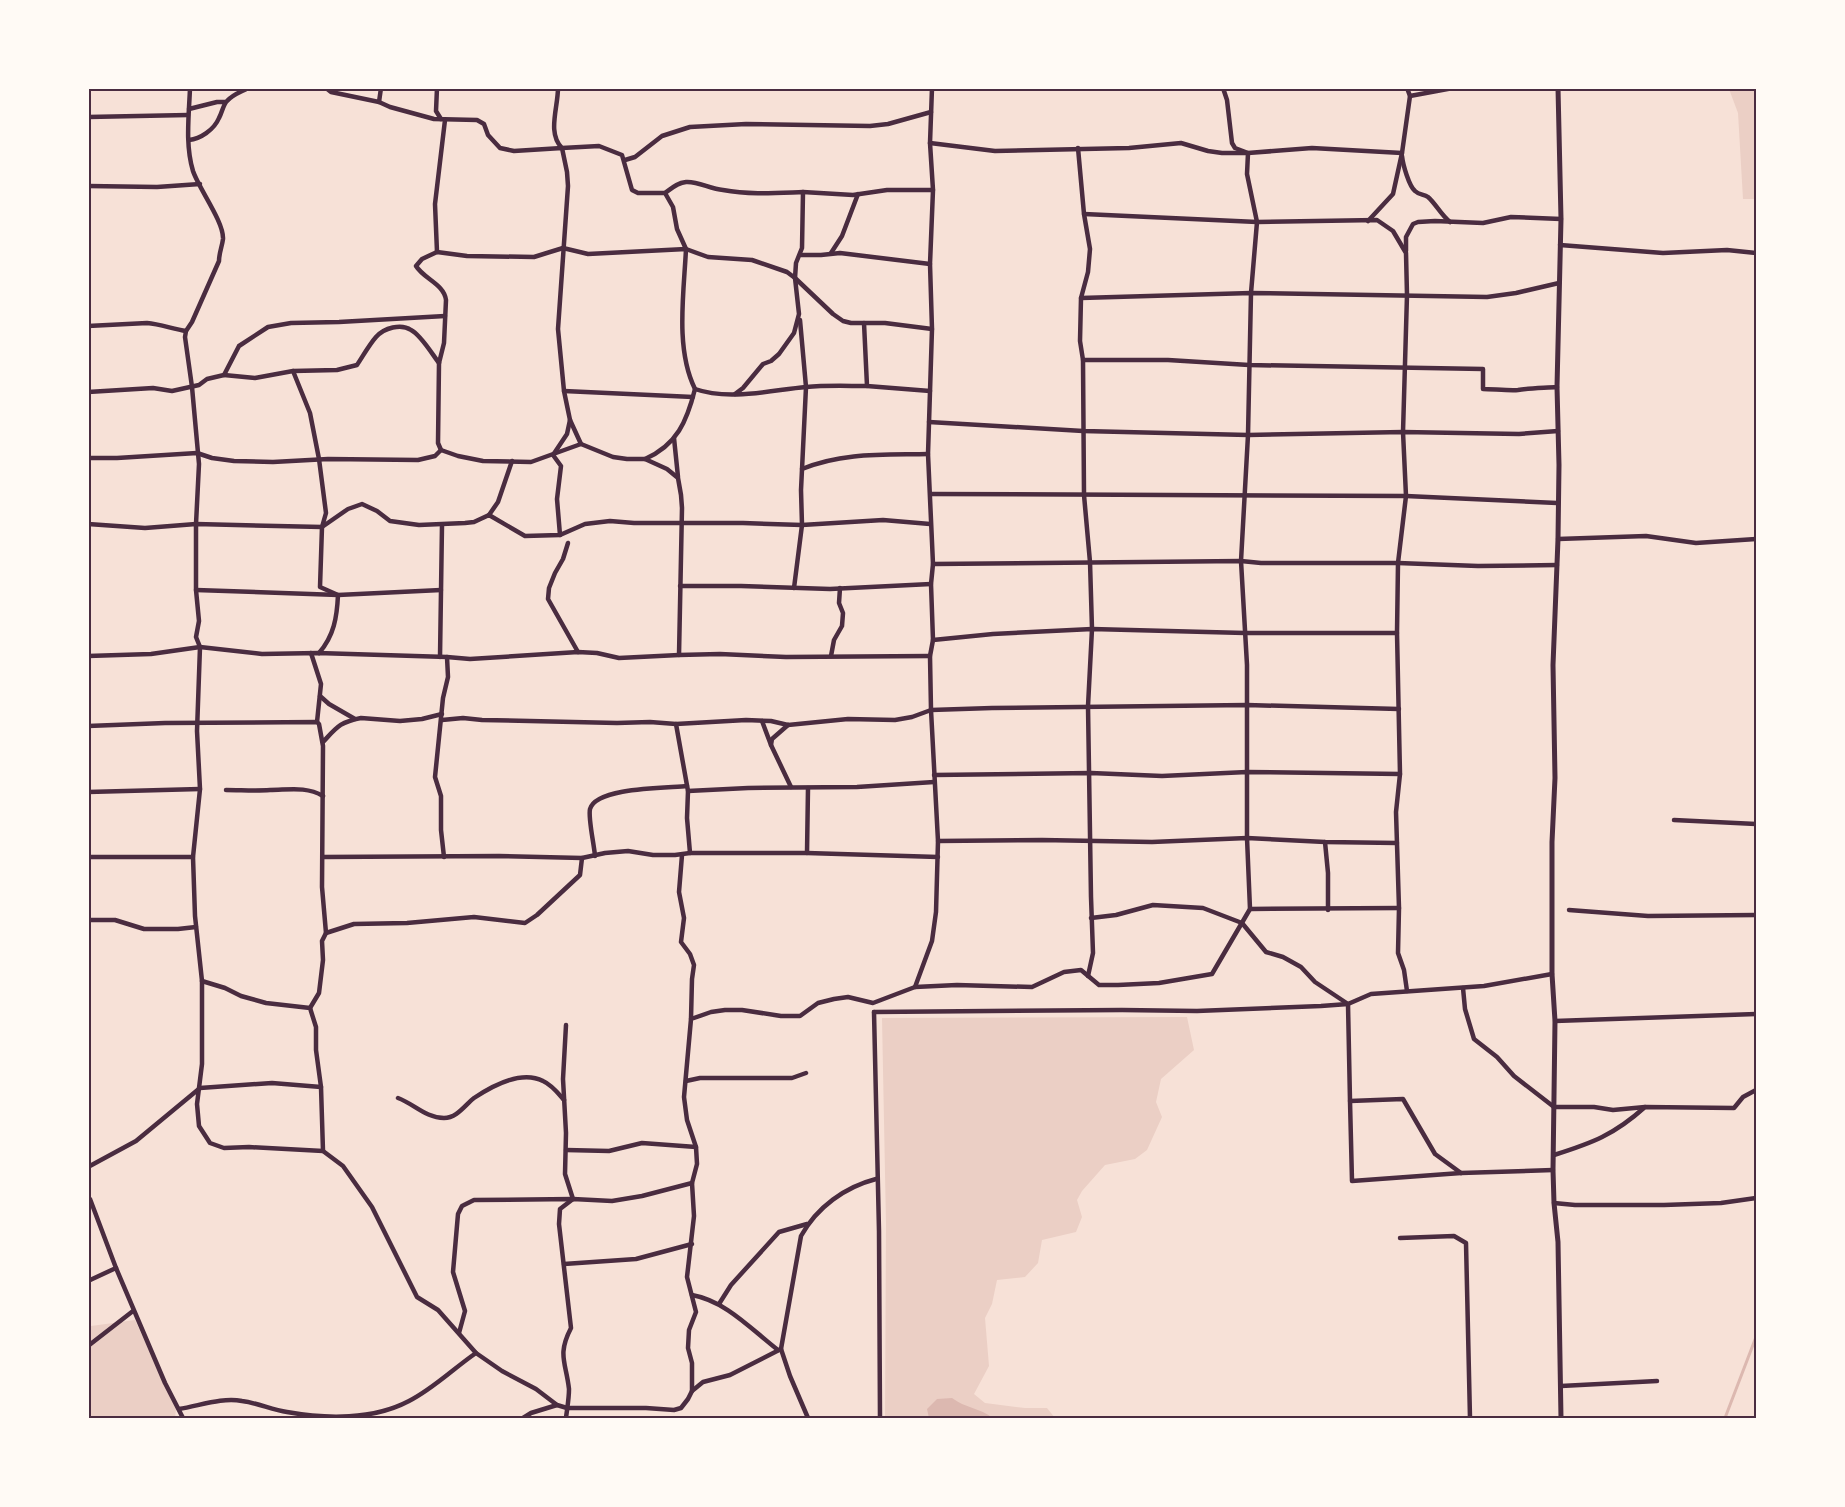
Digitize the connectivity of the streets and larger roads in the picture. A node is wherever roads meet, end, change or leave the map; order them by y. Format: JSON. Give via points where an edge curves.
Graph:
{"nodes":[{"id":1,"x":190,"y":88,"type":"edge"},
{"id":2,"x":248,"y":88,"type":"edge"},
{"id":3,"x":326,"y":88,"type":"edge"},
{"id":4,"x":381,"y":88,"type":"edge"},
{"id":5,"x":437,"y":88,"type":"edge"},
{"id":6,"x":558,"y":88,"type":"edge"},
{"id":7,"x":932,"y":88,"type":"edge"},
{"id":8,"x":1223,"y":88,"type":"edge"},
{"id":9,"x":1407,"y":88,"type":"edge"},
{"id":10,"x":1453,"y":88,"type":"edge"},
{"id":11,"x":1558,"y":88,"type":"edge"},
{"id":12,"x":1410,"y":96,"type":"junction"},
{"id":13,"x":225,"y":102,"type":"junction"},
{"id":14,"x":379,"y":102,"type":"junction"},
{"id":15,"x":189,"y":112,"type":"junction"},
{"id":16,"x":931,"y":112,"type":"junction"},
{"id":17,"x":88,"y":117,"type":"edge"},
{"id":18,"x":443,"y":119,"type":"junction"},
{"id":19,"x":189,"y":140,"type":"junction"},
{"id":20,"x":930,"y":143,"type":"junction"},
{"id":21,"x":562,"y":148,"type":"junction"},
{"id":22,"x":1078,"y":148,"type":"junction"},
{"id":23,"x":1248,"y":153,"type":"junction"},
{"id":24,"x":1402,"y":153,"type":"junction"},
{"id":25,"x":625,"y":160,"type":"junction"},
{"id":26,"x":200,"y":184,"type":"junction"},
{"id":27,"x":88,"y":186,"type":"edge"},
{"id":28,"x":933,"y":190,"type":"junction"},
{"id":29,"x":803,"y":192,"type":"junction"},
{"id":30,"x":665,"y":193,"type":"junction"},
{"id":31,"x":858,"y":194,"type":"junction"},
{"id":32,"x":1084,"y":214,"type":"junction"},
{"id":33,"x":1561,"y":219,"type":"junction"},
{"id":34,"x":1368,"y":221,"type":"junction"},
{"id":35,"x":1257,"y":222,"type":"junction"},
{"id":36,"x":1450,"y":222,"type":"junction"},
{"id":37,"x":1560,"y":245,"type":"junction"},
{"id":38,"x":563,"y":248,"type":"junction"},
{"id":39,"x":686,"y":249,"type":"junction"},
{"id":40,"x":437,"y":252,"type":"junction"},
{"id":41,"x":831,"y":253,"type":"junction"},
{"id":42,"x":1406,"y":253,"type":"junction"},
{"id":43,"x":1756,"y":253,"type":"edge"},
{"id":44,"x":801,"y":255,"type":"junction"},
{"id":45,"x":930,"y":264,"type":"junction"},
{"id":46,"x":795,"y":278,"type":"junction"},
{"id":47,"x":1558,"y":283,"type":"junction"},
{"id":48,"x":1251,"y":293,"type":"junction"},
{"id":49,"x":1407,"y":295,"type":"junction"},
{"id":50,"x":1080,"y":298,"type":"junction"},
{"id":51,"x":799,"y":314,"type":"junction"},
{"id":52,"x":445,"y":315,"type":"junction"},
{"id":53,"x":864,"y":322,"type":"junction"},
{"id":54,"x":88,"y":326,"type":"edge"},
{"id":55,"x":932,"y":329,"type":"junction"},
{"id":56,"x":186,"y":331,"type":"junction"},
{"id":57,"x":1083,"y":360,"type":"junction"},
{"id":58,"x":439,"y":363,"type":"junction"},
{"id":59,"x":1249,"y":365,"type":"junction"},
{"id":60,"x":1406,"y":367,"type":"junction"},
{"id":61,"x":293,"y":371,"type":"junction"},
{"id":62,"x":224,"y":375,"type":"junction"},
{"id":63,"x":867,"y":386,"type":"junction"},
{"id":64,"x":192,"y":387,"type":"junction"},
{"id":65,"x":806,"y":387,"type":"junction"},
{"id":66,"x":1557,"y":387,"type":"junction"},
{"id":67,"x":695,"y":389,"type":"junction"},
{"id":68,"x":564,"y":391,"type":"junction"},
{"id":69,"x":88,"y":392,"type":"edge"},
{"id":70,"x":930,"y":392,"type":"junction"},
{"id":71,"x":735,"y":394,"type":"junction"},
{"id":72,"x":693,"y":397,"type":"junction"},
{"id":73,"x":570,"y":420,"type":"junction"},
{"id":74,"x":929,"y":422,"type":"junction"},
{"id":75,"x":1083,"y":431,"type":"junction"},
{"id":76,"x":1558,"y":431,"type":"junction"},
{"id":77,"x":1403,"y":432,"type":"junction"},
{"id":78,"x":1248,"y":435,"type":"junction"},
{"id":79,"x":674,"y":438,"type":"junction"},
{"id":80,"x":581,"y":444,"type":"junction"},
{"id":81,"x":441,"y":450,"type":"junction"},
{"id":82,"x":198,"y":453,"type":"junction"},
{"id":83,"x":928,"y":454,"type":"junction"},
{"id":84,"x":553,"y":455,"type":"junction"},
{"id":85,"x":88,"y":458,"type":"edge"},
{"id":86,"x":319,"y":459,"type":"junction"},
{"id":87,"x":645,"y":459,"type":"junction"},
{"id":88,"x":512,"y":461,"type":"junction"},
{"id":89,"x":802,"y":469,"type":"junction"},
{"id":90,"x":678,"y":478,"type":"junction"},
{"id":91,"x":931,"y":494,"type":"junction"},
{"id":92,"x":1084,"y":495,"type":"junction"},
{"id":93,"x":1245,"y":495,"type":"junction"},
{"id":94,"x":1406,"y":496,"type":"junction"},
{"id":95,"x":1557,"y":503,"type":"junction"},
{"id":96,"x":489,"y":515,"type":"junction"},
{"id":97,"x":682,"y":523,"type":"junction"},
{"id":98,"x":88,"y":524,"type":"edge"},
{"id":99,"x":196,"y":524,"type":"junction"},
{"id":100,"x":930,"y":524,"type":"junction"},
{"id":101,"x":442,"y":525,"type":"junction"},
{"id":102,"x":802,"y":525,"type":"junction"},
{"id":103,"x":322,"y":527,"type":"junction"},
{"id":104,"x":560,"y":535,"type":"junction"},
{"id":105,"x":1558,"y":539,"type":"junction"},
{"id":106,"x":1756,"y":539,"type":"edge"},
{"id":107,"x":568,"y":543,"type":"dead end"},
{"id":108,"x":1241,"y":561,"type":"junction"},
{"id":109,"x":1090,"y":562,"type":"junction"},
{"id":110,"x":1398,"y":563,"type":"junction"},
{"id":111,"x":933,"y":564,"type":"junction"},
{"id":112,"x":1557,"y":565,"type":"junction"},
{"id":113,"x":931,"y":584,"type":"junction"},
{"id":114,"x":680,"y":586,"type":"junction"},
{"id":115,"x":794,"y":588,"type":"junction"},
{"id":116,"x":840,"y":588,"type":"junction"},
{"id":117,"x":196,"y":590,"type":"junction"},
{"id":118,"x":441,"y":591,"type":"junction"},
{"id":119,"x":338,"y":595,"type":"junction"},
{"id":120,"x":1092,"y":628,"type":"junction"},
{"id":121,"x":1245,"y":633,"type":"junction"},
{"id":122,"x":1397,"y":633,"type":"junction"},
{"id":123,"x":933,"y":640,"type":"junction"},
{"id":124,"x":200,"y":647,"type":"junction"},
{"id":125,"x":578,"y":652,"type":"junction"},
{"id":126,"x":311,"y":653,"type":"junction"},
{"id":127,"x":318,"y":653,"type":"junction"},
{"id":128,"x":679,"y":655,"type":"junction"},
{"id":129,"x":88,"y":656,"type":"edge"},
{"id":130,"x":831,"y":656,"type":"junction"},
{"id":131,"x":930,"y":656,"type":"junction"},
{"id":132,"x":440,"y":657,"type":"junction"},
{"id":133,"x":447,"y":657,"type":"junction"},
{"id":134,"x":320,"y":696,"type":"junction"},
{"id":135,"x":1247,"y":705,"type":"junction"},
{"id":136,"x":1088,"y":706,"type":"junction"},
{"id":137,"x":1399,"y":709,"type":"junction"},
{"id":138,"x":931,"y":710,"type":"junction"},
{"id":139,"x":442,"y":717,"type":"junction"},
{"id":140,"x":355,"y":719,"type":"junction"},
{"id":141,"x":762,"y":721,"type":"junction"},
{"id":142,"x":317,"y":722,"type":"junction"},
{"id":143,"x":198,"y":724,"type":"junction"},
{"id":144,"x":676,"y":724,"type":"junction"},
{"id":145,"x":788,"y":725,"type":"junction"},
{"id":146,"x":88,"y":726,"type":"edge"},
{"id":147,"x":323,"y":742,"type":"junction"},
{"id":148,"x":771,"y":745,"type":"junction"},
{"id":149,"x":1247,"y":772,"type":"junction"},
{"id":150,"x":1090,"y":773,"type":"junction"},
{"id":151,"x":1400,"y":774,"type":"junction"},
{"id":152,"x":934,"y":775,"type":"junction"},
{"id":153,"x":934,"y":782,"type":"junction"},
{"id":154,"x":791,"y":787,"type":"junction"},
{"id":155,"x":687,"y":788,"type":"junction"},
{"id":156,"x":808,"y":788,"type":"junction"},
{"id":157,"x":200,"y":789,"type":"junction"},
{"id":158,"x":226,"y":790,"type":"dead end"},
{"id":159,"x":88,"y":792,"type":"edge"},
{"id":160,"x":322,"y":796,"type":"junction"},
{"id":161,"x":1674,"y":820,"type":"dead end"},
{"id":162,"x":1756,"y":824,"type":"edge"},
{"id":163,"x":1248,"y":838,"type":"junction"},
{"id":164,"x":938,"y":841,"type":"junction"},
{"id":165,"x":1090,"y":841,"type":"junction"},
{"id":166,"x":1325,"y":842,"type":"junction"},
{"id":167,"x":1397,"y":843,"type":"junction"},
{"id":168,"x":807,"y":853,"type":"junction"},
{"id":169,"x":690,"y":854,"type":"junction"},
{"id":170,"x":682,"y":855,"type":"junction"},
{"id":171,"x":595,"y":856,"type":"junction"},
{"id":172,"x":88,"y":857,"type":"edge"},
{"id":173,"x":193,"y":857,"type":"junction"},
{"id":174,"x":323,"y":857,"type":"junction"},
{"id":175,"x":444,"y":857,"type":"junction"},
{"id":176,"x":938,"y":857,"type":"junction"},
{"id":177,"x":582,"y":858,"type":"junction"},
{"id":178,"x":1399,"y":908,"type":"junction"},
{"id":179,"x":1250,"y":909,"type":"junction"},
{"id":180,"x":1328,"y":910,"type":"junction"},
{"id":181,"x":1569,"y":910,"type":"dead end"},
{"id":182,"x":1756,"y":915,"type":"edge"},
{"id":183,"x":1091,"y":918,"type":"junction"},
{"id":184,"x":88,"y":920,"type":"edge"},
{"id":185,"x":1242,"y":923,"type":"junction"},
{"id":186,"x":196,"y":927,"type":"junction"},
{"id":187,"x":326,"y":933,"type":"junction"},
{"id":188,"x":1552,"y":974,"type":"junction"},
{"id":189,"x":1088,"y":976,"type":"junction"},
{"id":190,"x":202,"y":981,"type":"junction"},
{"id":191,"x":915,"y":987,"type":"junction"},
{"id":192,"x":1463,"y":988,"type":"junction"},
{"id":193,"x":1407,"y":991,"type":"junction"},
{"id":194,"x":873,"y":1003,"type":"junction"},
{"id":195,"x":1348,"y":1004,"type":"junction"},
{"id":196,"x":310,"y":1008,"type":"junction"},
{"id":197,"x":874,"y":1012,"type":"junction"},
{"id":198,"x":1756,"y":1014,"type":"edge"},
{"id":199,"x":691,"y":1019,"type":"junction"},
{"id":200,"x":1556,"y":1021,"type":"junction"},
{"id":201,"x":566,"y":1025,"type":"dead end"},
{"id":202,"x":806,"y":1073,"type":"dead end"},
{"id":203,"x":686,"y":1081,"type":"junction"},
{"id":204,"x":321,"y":1087,"type":"junction"},
{"id":205,"x":200,"y":1088,"type":"junction"},
{"id":206,"x":1756,"y":1090,"type":"edge"},
{"id":207,"x":398,"y":1098,"type":"dead end"},
{"id":208,"x":564,"y":1100,"type":"junction"},
{"id":209,"x":1350,"y":1101,"type":"junction"},
{"id":210,"x":1554,"y":1107,"type":"junction"},
{"id":211,"x":1645,"y":1107,"type":"junction"},
{"id":212,"x":696,"y":1147,"type":"junction"},
{"id":213,"x":566,"y":1150,"type":"junction"},
{"id":214,"x":323,"y":1151,"type":"junction"},
{"id":215,"x":1554,"y":1155,"type":"junction"},
{"id":216,"x":88,"y":1167,"type":"edge"},
{"id":217,"x":1553,"y":1170,"type":"junction"},
{"id":218,"x":1461,"y":1173,"type":"junction"},
{"id":219,"x":876,"y":1179,"type":"junction"},
{"id":220,"x":692,"y":1183,"type":"junction"},
{"id":221,"x":89,"y":1198,"type":"edge"},
{"id":222,"x":1756,"y":1198,"type":"edge"},
{"id":223,"x":573,"y":1199,"type":"junction"},
{"id":224,"x":1554,"y":1203,"type":"junction"},
{"id":225,"x":808,"y":1224,"type":"junction"},
{"id":226,"x":1400,"y":1238,"type":"dead end"},
{"id":227,"x":692,"y":1244,"type":"junction"},
{"id":228,"x":564,"y":1264,"type":"junction"},
{"id":229,"x":116,"y":1268,"type":"junction"},
{"id":230,"x":88,"y":1281,"type":"edge"},
{"id":231,"x":692,"y":1295,"type":"junction"},
{"id":232,"x":719,"y":1304,"type":"junction"},
{"id":233,"x":133,"y":1311,"type":"junction"},
{"id":234,"x":459,"y":1333,"type":"junction"},
{"id":235,"x":88,"y":1346,"type":"edge"},
{"id":236,"x":779,"y":1350,"type":"junction"},
{"id":237,"x":476,"y":1353,"type":"junction"},
{"id":238,"x":1657,"y":1381,"type":"dead end"},
{"id":239,"x":1561,"y":1386,"type":"junction"},
{"id":240,"x":692,"y":1391,"type":"junction"},
{"id":241,"x":556,"y":1405,"type":"junction"},
{"id":242,"x":567,"y":1408,"type":"junction"},
{"id":243,"x":179,"y":1409,"type":"junction"},
{"id":244,"x":183,"y":1419,"type":"edge"},
{"id":245,"x":523,"y":1419,"type":"edge"},
{"id":246,"x":566,"y":1419,"type":"edge"},
{"id":247,"x":808,"y":1419,"type":"edge"},
{"id":248,"x":880,"y":1419,"type":"edge"},
{"id":249,"x":1470,"y":1419,"type":"edge"},
{"id":250,"x":1561,"y":1419,"type":"edge"}],
"edges":[{"from":1,"to":15,"type":"street"},
{"from":2,"to":13,"type":"street"},
{"from":3,"to":14,"type":"street"},
{"from":4,"to":14,"type":"street"},
{"from":5,"to":18,"type":"street","via":[[436,111]]},
{"from":6,"to":21,"type":"street","via":[[554,128],[556,142]]},
{"from":7,"to":16,"type":"street"},
{"from":8,"to":23,"type":"street","via":[[1232,143]]},
{"from":9,"to":12,"type":"street"},
{"from":10,"to":12,"type":"street"},
{"from":11,"to":33,"type":"street"},
{"from":12,"to":24,"type":"street"},
{"from":13,"to":15,"type":"street"},
{"from":13,"to":19,"type":"street","via":[[217,124],[201,137]]},
{"from":14,"to":18,"type":"street"},
{"from":15,"to":17,"type":"street"},
{"from":15,"to":19,"type":"street"},
{"from":16,"to":20,"type":"street"},
{"from":16,"to":25,"type":"street","via":[[870,126],[690,127],[662,136]]},
{"from":18,"to":21,"type":"street","via":[[482,122],[500,148]]},
{"from":18,"to":40,"type":"street","via":[[435,204]]},
{"from":19,"to":26,"type":"street","via":[[193,171]]},
{"from":20,"to":22,"type":"street","via":[[995,151]]},
{"from":20,"to":28,"type":"street"},
{"from":21,"to":25,"type":"street","via":[[599,146],[619,152]]},
{"from":21,"to":38,"type":"street","via":[[568,186]]},
{"from":22,"to":23,"type":"street","via":[[1181,143],[1208,152]]},
{"from":22,"to":32,"type":"street"},
{"from":23,"to":24,"type":"street","via":[[1312,147]]},
{"from":23,"to":35,"type":"street","via":[[1247,174]]},
{"from":24,"to":34,"type":"street","via":[[1393,194]]},
{"from":24,"to":36,"type":"street","via":[[1412,189],[1427,195]]},
{"from":25,"to":30,"type":"street","via":[[632,190]]},
{"from":26,"to":27,"type":"street"},
{"from":26,"to":56,"type":"street","via":[[223,238],[219,261]]},
{"from":28,"to":31,"type":"street"},
{"from":28,"to":45,"type":"street"},
{"from":29,"to":30,"type":"street","via":[[746,193],[685,182]]},
{"from":29,"to":31,"type":"street"},
{"from":29,"to":44,"type":"street"},
{"from":30,"to":39,"type":"street"},
{"from":31,"to":41,"type":"street"},
{"from":32,"to":35,"type":"street"},
{"from":32,"to":50,"type":"street","via":[[1090,249]]},
{"from":33,"to":36,"type":"street","via":[[1511,217],[1483,223]]},
{"from":33,"to":37,"type":"street"},
{"from":34,"to":35,"type":"street"},
{"from":34,"to":42,"type":"street","via":[[1377,220],[1394,231]]},
{"from":35,"to":48,"type":"street"},
{"from":36,"to":42,"type":"street","via":[[1413,224]]},
{"from":37,"to":43,"type":"street","via":[[1663,253]]},
{"from":37,"to":47,"type":"street"},
{"from":38,"to":39,"type":"street","via":[[588,254]]},
{"from":38,"to":40,"type":"street","via":[[534,257]]},
{"from":38,"to":68,"type":"street","via":[[558,329]]},
{"from":39,"to":46,"type":"street","via":[[708,257],[752,260]]},
{"from":39,"to":67,"type":"street","via":[[682,310],[688,373]]},
{"from":40,"to":52,"type":"street","via":[[416,266],[445,295]]},
{"from":41,"to":44,"type":"street"},
{"from":41,"to":45,"type":"street"},
{"from":42,"to":49,"type":"street"},
{"from":44,"to":46,"type":"street"},
{"from":45,"to":55,"type":"street"},
{"from":46,"to":51,"type":"street"},
{"from":46,"to":53,"type":"street","via":[[843,321]]},
{"from":47,"to":49,"type":"street","via":[[1487,297]]},
{"from":47,"to":66,"type":"street"},
{"from":48,"to":49,"type":"street"},
{"from":48,"to":50,"type":"street"},
{"from":48,"to":59,"type":"street"},
{"from":49,"to":60,"type":"street"},
{"from":50,"to":57,"type":"street"},
{"from":51,"to":65,"type":"street"},
{"from":51,"to":71,"type":"street","via":[[794,333],[784,348]]},
{"from":52,"to":58,"type":"street"},
{"from":52,"to":62,"type":"street","via":[[291,322],[268,327],[239,345]]},
{"from":53,"to":55,"type":"street"},
{"from":53,"to":63,"type":"street"},
{"from":54,"to":56,"type":"street","via":[[156,323]]},
{"from":55,"to":70,"type":"street"},
{"from":56,"to":64,"type":"street"},
{"from":57,"to":59,"type":"street"},
{"from":57,"to":75,"type":"street"},
{"from":58,"to":61,"type":"street","via":[[412,330],[401,327],[376,336],[357,365],[337,370]]},
{"from":58,"to":81,"type":"street"},
{"from":59,"to":60,"type":"street"},
{"from":59,"to":78,"type":"street"},
{"from":60,"to":66,"type":"street","via":[[1483,369],[1483,389]]},
{"from":60,"to":77,"type":"street"},
{"from":61,"to":62,"type":"street","via":[[255,378]]},
{"from":61,"to":86,"type":"street","via":[[310,413]]},
{"from":62,"to":64,"type":"street"},
{"from":63,"to":65,"type":"street"},
{"from":63,"to":70,"type":"street"},
{"from":64,"to":69,"type":"street","via":[[172,391],[153,388]]},
{"from":64,"to":82,"type":"street"},
{"from":65,"to":71,"type":"street"},
{"from":65,"to":89,"type":"street"},
{"from":66,"to":76,"type":"street"},
{"from":67,"to":71,"type":"street"},
{"from":67,"to":72,"type":"street"},
{"from":68,"to":72,"type":"street"},
{"from":68,"to":73,"type":"street"},
{"from":70,"to":74,"type":"street"},
{"from":72,"to":79,"type":"street","via":[[689,415]]},
{"from":73,"to":80,"type":"street"},
{"from":73,"to":84,"type":"street","via":[[567,434]]},
{"from":74,"to":75,"type":"street"},
{"from":74,"to":83,"type":"street"},
{"from":75,"to":78,"type":"street"},
{"from":75,"to":92,"type":"street"},
{"from":76,"to":77,"type":"street"},
{"from":76,"to":95,"type":"street"},
{"from":77,"to":78,"type":"street"},
{"from":77,"to":94,"type":"street"},
{"from":78,"to":93,"type":"street"},
{"from":79,"to":87,"type":"street"},
{"from":79,"to":90,"type":"street"},
{"from":80,"to":84,"type":"street"},
{"from":80,"to":87,"type":"street","via":[[613,457]]},
{"from":81,"to":86,"type":"street","via":[[435,456],[418,460]]},
{"from":81,"to":88,"type":"street","via":[[472,460]]},
{"from":82,"to":85,"type":"street"},
{"from":82,"to":86,"type":"street","via":[[234,461]]},
{"from":82,"to":99,"type":"street"},
{"from":83,"to":89,"type":"street","via":[[839,457]]},
{"from":83,"to":91,"type":"street"},
{"from":84,"to":88,"type":"street","via":[[531,462]]},
{"from":84,"to":104,"type":"street","via":[[561,466],[557,499]]},
{"from":86,"to":103,"type":"street","via":[[326,513]]},
{"from":87,"to":90,"type":"street"},
{"from":88,"to":96,"type":"street","via":[[498,502]]},
{"from":89,"to":102,"type":"street"},
{"from":90,"to":97,"type":"street"},
{"from":91,"to":92,"type":"street"},
{"from":91,"to":100,"type":"street"},
{"from":92,"to":93,"type":"street"},
{"from":92,"to":109,"type":"street"},
{"from":93,"to":94,"type":"street"},
{"from":93,"to":108,"type":"street"},
{"from":94,"to":95,"type":"street"},
{"from":94,"to":110,"type":"street"},
{"from":95,"to":105,"type":"street"},
{"from":96,"to":101,"type":"street","via":[[474,522]]},
{"from":96,"to":104,"type":"street","via":[[525,536]]},
{"from":97,"to":102,"type":"street"},
{"from":97,"to":104,"type":"street","via":[[600,521]]},
{"from":97,"to":114,"type":"street"},
{"from":98,"to":99,"type":"street","via":[[145,528]]},
{"from":99,"to":103,"type":"street"},
{"from":99,"to":117,"type":"street"},
{"from":100,"to":102,"type":"street","via":[[883,520]]},
{"from":100,"to":111,"type":"street"},
{"from":101,"to":103,"type":"street","via":[[390,521],[362,504]]},
{"from":101,"to":118,"type":"street"},
{"from":102,"to":115,"type":"street"},
{"from":103,"to":119,"type":"street","via":[[320,587]]},
{"from":105,"to":106,"type":"street","via":[[1646,536],[1696,543]]},
{"from":105,"to":112,"type":"street"},
{"from":107,"to":125,"type":"street","via":[[548,598]]},
{"from":108,"to":109,"type":"street"},
{"from":108,"to":110,"type":"street"},
{"from":108,"to":121,"type":"street"},
{"from":109,"to":111,"type":"street"},
{"from":109,"to":120,"type":"street"},
{"from":110,"to":112,"type":"street"},
{"from":110,"to":122,"type":"street"},
{"from":111,"to":113,"type":"street"},
{"from":112,"to":188,"type":"street"},
{"from":113,"to":116,"type":"street"},
{"from":113,"to":123,"type":"street"},
{"from":114,"to":115,"type":"street"},
{"from":114,"to":128,"type":"street"},
{"from":115,"to":116,"type":"street"},
{"from":116,"to":130,"type":"street","via":[[842,626]]},
{"from":117,"to":119,"type":"street"},
{"from":117,"to":124,"type":"street","via":[[196,637]]},
{"from":118,"to":119,"type":"street"},
{"from":118,"to":132,"type":"street"},
{"from":119,"to":127,"type":"street","via":[[334,626],[327,644]]},
{"from":120,"to":121,"type":"street"},
{"from":120,"to":123,"type":"street"},
{"from":120,"to":136,"type":"street"},
{"from":121,"to":122,"type":"street"},
{"from":121,"to":135,"type":"street"},
{"from":122,"to":137,"type":"street"},
{"from":123,"to":131,"type":"street"},
{"from":124,"to":126,"type":"street","via":[[262,654]]},
{"from":124,"to":129,"type":"street","via":[[151,654]]},
{"from":124,"to":143,"type":"street"},
{"from":125,"to":128,"type":"street","via":[[619,658]]},
{"from":125,"to":133,"type":"street","via":[[491,659]]},
{"from":126,"to":127,"type":"street"},
{"from":126,"to":134,"type":"street","via":[[321,684]]},
{"from":127,"to":132,"type":"street"},
{"from":128,"to":130,"type":"street"},
{"from":130,"to":131,"type":"street"},
{"from":131,"to":138,"type":"street"},
{"from":132,"to":133,"type":"street"},
{"from":133,"to":139,"type":"street"},
{"from":134,"to":140,"type":"street"},
{"from":134,"to":142,"type":"street"},
{"from":135,"to":136,"type":"street"},
{"from":135,"to":137,"type":"street"},
{"from":135,"to":149,"type":"street"},
{"from":136,"to":138,"type":"street"},
{"from":136,"to":150,"type":"street"},
{"from":137,"to":151,"type":"street"},
{"from":138,"to":145,"type":"street","via":[[895,720],[848,719]]},
{"from":138,"to":152,"type":"street"},
{"from":139,"to":140,"type":"street","via":[[400,721]]},
{"from":139,"to":144,"type":"street"},
{"from":139,"to":175,"type":"street","via":[[435,777],[441,796]]},
{"from":140,"to":147,"type":"street","via":[[343,722]]},
{"from":141,"to":144,"type":"street"},
{"from":141,"to":145,"type":"street"},
{"from":141,"to":148,"type":"street"},
{"from":142,"to":143,"type":"street"},
{"from":142,"to":147,"type":"street"},
{"from":143,"to":146,"type":"street"},
{"from":143,"to":157,"type":"street"},
{"from":144,"to":155,"type":"street"},
{"from":145,"to":148,"type":"street","via":[[772,739]]},
{"from":147,"to":160,"type":"street"},
{"from":148,"to":154,"type":"street"},
{"from":149,"to":150,"type":"street","via":[[1162,776]]},
{"from":149,"to":151,"type":"street"},
{"from":149,"to":163,"type":"street"},
{"from":150,"to":152,"type":"street"},
{"from":150,"to":165,"type":"street"},
{"from":151,"to":167,"type":"street"},
{"from":152,"to":153,"type":"street"},
{"from":153,"to":156,"type":"street"},
{"from":153,"to":164,"type":"street"},
{"from":154,"to":155,"type":"street"},
{"from":154,"to":156,"type":"street"},
{"from":155,"to":169,"type":"street"},
{"from":155,"to":171,"type":"street","via":[[624,791],[594,802],[590,810]]},
{"from":156,"to":168,"type":"street"},
{"from":157,"to":159,"type":"street"},
{"from":157,"to":173,"type":"street"},
{"from":158,"to":160,"type":"street","via":[[296,789]]},
{"from":160,"to":174,"type":"street"},
{"from":161,"to":162,"type":"street"},
{"from":163,"to":165,"type":"street"},
{"from":163,"to":166,"type":"street"},
{"from":163,"to":179,"type":"street"},
{"from":164,"to":165,"type":"street"},
{"from":164,"to":176,"type":"street"},
{"from":165,"to":183,"type":"street"},
{"from":166,"to":167,"type":"street"},
{"from":166,"to":180,"type":"street"},
{"from":167,"to":178,"type":"street"},
{"from":168,"to":169,"type":"street"},
{"from":168,"to":176,"type":"street"},
{"from":169,"to":170,"type":"street"},
{"from":170,"to":171,"type":"street","via":[[628,852]]},
{"from":170,"to":199,"type":"street","via":[[681,942],[694,966]]},
{"from":171,"to":177,"type":"street"},
{"from":172,"to":173,"type":"street"},
{"from":173,"to":186,"type":"street"},
{"from":174,"to":175,"type":"street"},
{"from":174,"to":187,"type":"street"},
{"from":175,"to":177,"type":"street"},
{"from":176,"to":191,"type":"street","via":[[932,941]]},
{"from":177,"to":187,"type":"street","via":[[580,875],[525,923],[474,917],[354,924]]},
{"from":178,"to":180,"type":"street"},
{"from":178,"to":193,"type":"street","via":[[1398,953]]},
{"from":179,"to":180,"type":"street"},
{"from":179,"to":185,"type":"street"},
{"from":181,"to":182,"type":"street","via":[[1648,916]]},
{"from":183,"to":185,"type":"street","via":[[1153,905],[1203,908]]},
{"from":183,"to":189,"type":"street","via":[[1094,952]]},
{"from":184,"to":186,"type":"street","via":[[115,921],[144,929]]},
{"from":185,"to":189,"type":"street","via":[[1212,974],[1118,985],[1099,985]]},
{"from":185,"to":195,"type":"street","via":[[1266,952],[1301,968]]},
{"from":186,"to":190,"type":"street"},
{"from":187,"to":196,"type":"street","via":[[322,941],[320,993]]},
{"from":188,"to":192,"type":"street"},
{"from":188,"to":200,"type":"street"},
{"from":189,"to":191,"type":"street","via":[[1081,970],[1064,972],[1032,987]]},
{"from":190,"to":196,"type":"street","via":[[266,1003]]},
{"from":190,"to":205,"type":"street"},
{"from":191,"to":194,"type":"street"},
{"from":192,"to":193,"type":"street"},
{"from":192,"to":210,"type":"street","via":[[1474,1039]]},
{"from":193,"to":195,"type":"street","via":[[1371,994]]},
{"from":194,"to":197,"type":"street"},
{"from":194,"to":199,"type":"street","via":[[848,997],[818,1003],[800,1016],[726,1010]]},
{"from":195,"to":197,"type":"street","via":[[1197,1011]]},
{"from":195,"to":209,"type":"street"},
{"from":196,"to":204,"type":"street","via":[[316,1027]]},
{"from":197,"to":219,"type":"street"},
{"from":198,"to":200,"type":"street"},
{"from":199,"to":203,"type":"street"},
{"from":200,"to":210,"type":"street"},
{"from":201,"to":208,"type":"street"},
{"from":202,"to":203,"type":"street","via":[[792,1078]]},
{"from":203,"to":212,"type":"street","via":[[685,1109]]},
{"from":204,"to":205,"type":"street","via":[[272,1083]]},
{"from":204,"to":214,"type":"street"},
{"from":205,"to":214,"type":"street","via":[[199,1126],[210,1143],[224,1148]]},
{"from":205,"to":216,"type":"street","via":[[136,1141]]},
{"from":206,"to":211,"type":"street","via":[[1734,1108]]},
{"from":207,"to":208,"type":"street","via":[[435,1118],[447,1118],[484,1092],[520,1077],[542,1080]]},
{"from":208,"to":213,"type":"street"},
{"from":209,"to":218,"type":"street","via":[[1403,1099],[1434,1154]]},
{"from":209,"to":218,"type":"street","via":[[1352,1181]]},
{"from":210,"to":211,"type":"street"},
{"from":210,"to":215,"type":"street"},
{"from":211,"to":215,"type":"street","via":[[1608,1135]]},
{"from":212,"to":213,"type":"street","via":[[642,1143],[609,1151]]},
{"from":212,"to":220,"type":"street"},
{"from":213,"to":223,"type":"street","via":[[565,1174]]},
{"from":214,"to":234,"type":"street","via":[[343,1166],[372,1207],[417,1297],[438,1310]]},
{"from":215,"to":217,"type":"street"},
{"from":217,"to":218,"type":"street"},
{"from":217,"to":224,"type":"street"},
{"from":219,"to":225,"type":"street","via":[[835,1198]]},
{"from":219,"to":248,"type":"street"},
{"from":220,"to":223,"type":"street","via":[[612,1201]]},
{"from":220,"to":227,"type":"street"},
{"from":221,"to":229,"type":"street"},
{"from":222,"to":224,"type":"street","via":[[1664,1205]]},
{"from":223,"to":228,"type":"street","via":[[560,1209]]},
{"from":223,"to":234,"type":"street","via":[[474,1200],[462,1206],[453,1272],[465,1311]]},
{"from":224,"to":239,"type":"street"},
{"from":225,"to":232,"type":"street","via":[[779,1232]]},
{"from":225,"to":236,"type":"street","via":[[801,1236]]},
{"from":226,"to":249,"type":"street","via":[[1455,1236],[1466,1243]]},
{"from":227,"to":228,"type":"street","via":[[636,1259]]},
{"from":227,"to":231,"type":"street","via":[[687,1277]]},
{"from":228,"to":242,"type":"street","via":[[571,1328],[563,1355],[569,1391]]},
{"from":229,"to":230,"type":"street"},
{"from":229,"to":233,"type":"street"},
{"from":231,"to":232,"type":"street"},
{"from":231,"to":240,"type":"street","via":[[696,1312],[688,1348]]},
{"from":232,"to":236,"type":"street"},
{"from":233,"to":235,"type":"street"},
{"from":233,"to":243,"type":"street"},
{"from":234,"to":237,"type":"street"},
{"from":236,"to":240,"type":"street","via":[[730,1375],[703,1382]]},
{"from":236,"to":247,"type":"street"},
{"from":237,"to":241,"type":"street"},
{"from":237,"to":243,"type":"street","via":[[410,1401],[374,1413],[330,1417],[224,1400]]},
{"from":238,"to":239,"type":"street"},
{"from":239,"to":250,"type":"street"},
{"from":240,"to":242,"type":"street","via":[[681,1408],[674,1410]]},
{"from":241,"to":242,"type":"street"},
{"from":241,"to":245,"type":"street"},
{"from":242,"to":246,"type":"street"},
{"from":243,"to":244,"type":"street"}]}
